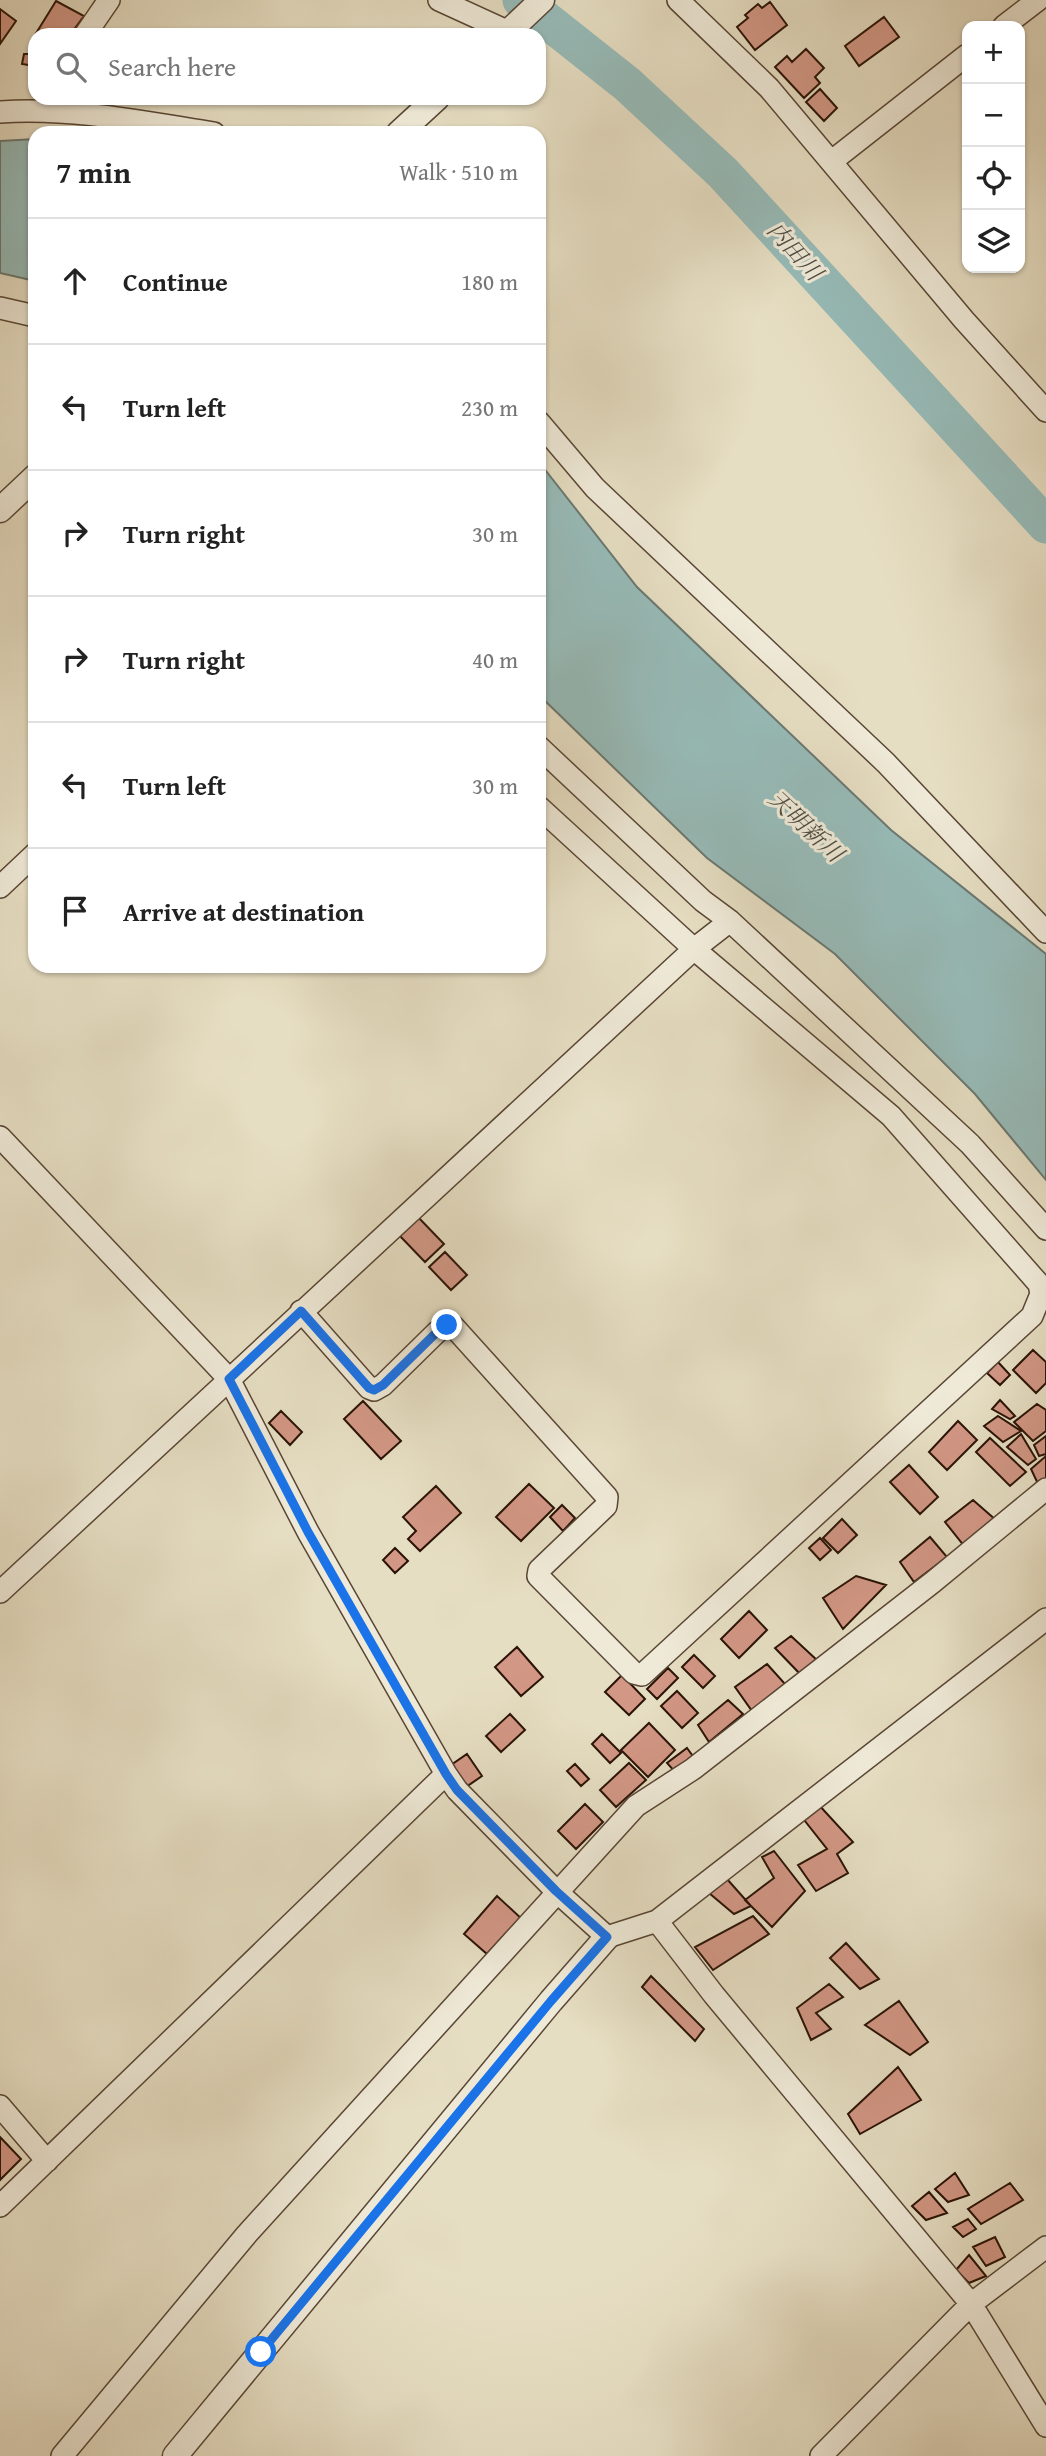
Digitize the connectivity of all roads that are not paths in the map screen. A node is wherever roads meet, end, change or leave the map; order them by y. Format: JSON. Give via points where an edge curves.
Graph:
{"nodes":[{"id":1,"x":109,"y":0,"type":"edge"},
{"id":2,"x":439,"y":0,"type":"edge"},
{"id":3,"x":542,"y":0,"type":"edge"},
{"id":4,"x":678,"y":0,"type":"edge"},
{"id":5,"x":1038,"y":0,"type":"edge"},
{"id":6,"x":1011,"y":21,"type":"edge"},
{"id":7,"x":90,"y":28,"type":"edge"},
{"id":8,"x":497,"y":28,"type":"edge"},
{"id":9,"x":512,"y":28,"type":"edge"},
{"id":10,"x":962,"y":59,"type":"edge"},
{"id":11,"x":33,"y":105,"type":"edge"},
{"id":12,"x":44,"y":105,"type":"edge"},
{"id":13,"x":430,"y":105,"type":"edge"},
{"id":14,"x":0,"y":112,"type":"edge"},
{"id":15,"x":170,"y":126,"type":"edge"},
{"id":16,"x":407,"y":126,"type":"edge"},
{"id":17,"x":832,"y":160,"type":"junction"},
{"id":18,"x":0,"y":308,"type":"edge"},
{"id":19,"x":28,"y":314,"type":"edge"},
{"id":20,"x":1046,"y":411,"type":"edge"},
{"id":21,"x":546,"y":430,"type":"edge"},
{"id":22,"x":28,"y":484,"type":"edge"},
{"id":23,"x":0,"y":510,"type":"edge"},
{"id":24,"x":546,"y":754,"type":"edge"},
{"id":25,"x":546,"y":813,"type":"edge"},
{"id":26,"x":28,"y":861,"type":"edge"},
{"id":27,"x":0,"y":887,"type":"edge"},
{"id":28,"x":730,"y":921,"type":"junction"},
{"id":29,"x":1046,"y":932,"type":"edge"},
{"id":30,"x":694,"y":949,"type":"junction"},
{"id":31,"x":0,"y":1136,"type":"edge"},
{"id":32,"x":1046,"y":1229,"type":"edge"},
{"id":33,"x":301,"y":1311,"type":"junction"},
{"id":34,"x":229,"y":1379,"type":"junction"},
{"id":35,"x":1046,"y":1489,"type":"edge"},
{"id":36,"x":0,"y":1592,"type":"edge"},
{"id":37,"x":1046,"y":1619,"type":"edge"},
{"id":38,"x":446,"y":1774,"type":"junction"},
{"id":39,"x":558,"y":1893,"type":"junction"},
{"id":40,"x":657,"y":1921,"type":"junction"},
{"id":41,"x":607,"y":1937,"type":"junction"},
{"id":42,"x":0,"y":2106,"type":"edge"},
{"id":43,"x":47,"y":2161,"type":"junction"},
{"id":44,"x":0,"y":2206,"type":"edge"},
{"id":45,"x":1046,"y":2247,"type":"edge"},
{"id":46,"x":971,"y":2304,"type":"junction"},
{"id":47,"x":1046,"y":2426,"type":"edge"},
{"id":48,"x":62,"y":2456,"type":"edge"},
{"id":49,"x":175,"y":2456,"type":"edge"},
{"id":50,"x":821,"y":2456,"type":"edge"}],
"edges":[{"from":1,"to":7,"type":"street"},
{"from":2,"to":8,"type":"street"},
{"from":3,"to":9,"type":"street"},
{"from":4,"to":17,"type":"street","via":[[769,88]]},
{"from":5,"to":6,"type":"street"},
{"from":10,"to":17,"type":"street"},
{"from":11,"to":14,"type":"street"},
{"from":12,"to":15,"type":"street"},
{"from":13,"to":16,"type":"street"},
{"from":17,"to":20,"type":"street"},
{"from":18,"to":19,"type":"street"},
{"from":21,"to":29,"type":"street","via":[[595,488],[886,763]]},
{"from":22,"to":23,"type":"street"},
{"from":24,"to":28,"type":"street"},
{"from":25,"to":30,"type":"street"},
{"from":26,"to":27,"type":"street"},
{"from":28,"to":30,"type":"street"},
{"from":28,"to":32,"type":"street","via":[[970,1144]]},
{"from":30,"to":33,"type":"street"},
{"from":30,"to":33,"type":"street","via":[[891,1116],[1039,1284],[1041,1294],[1032,1316],[649,1671],[634,1673],[538,1576],[606,1506],[607,1497],[453,1326],[437,1332],[374,1390]]},
{"from":31,"to":34,"type":"street"},
{"from":33,"to":34,"type":"street"},
{"from":34,"to":36,"type":"street"},
{"from":34,"to":38,"type":"street","via":[[308,1532]]},
{"from":35,"to":39,"type":"street","via":[[693,1769],[636,1806]]},
{"from":37,"to":40,"type":"street"},
{"from":38,"to":39,"type":"street"},
{"from":38,"to":43,"type":"street"},
{"from":39,"to":41,"type":"street"},
{"from":39,"to":48,"type":"street","via":[[247,2235]]},
{"from":40,"to":41,"type":"street"},
{"from":40,"to":46,"type":"street"},
{"from":41,"to":49,"type":"street"},
{"from":42,"to":43,"type":"street"},
{"from":43,"to":44,"type":"street"},
{"from":45,"to":46,"type":"street"},
{"from":46,"to":47,"type":"street"},
{"from":46,"to":50,"type":"street"}]}
